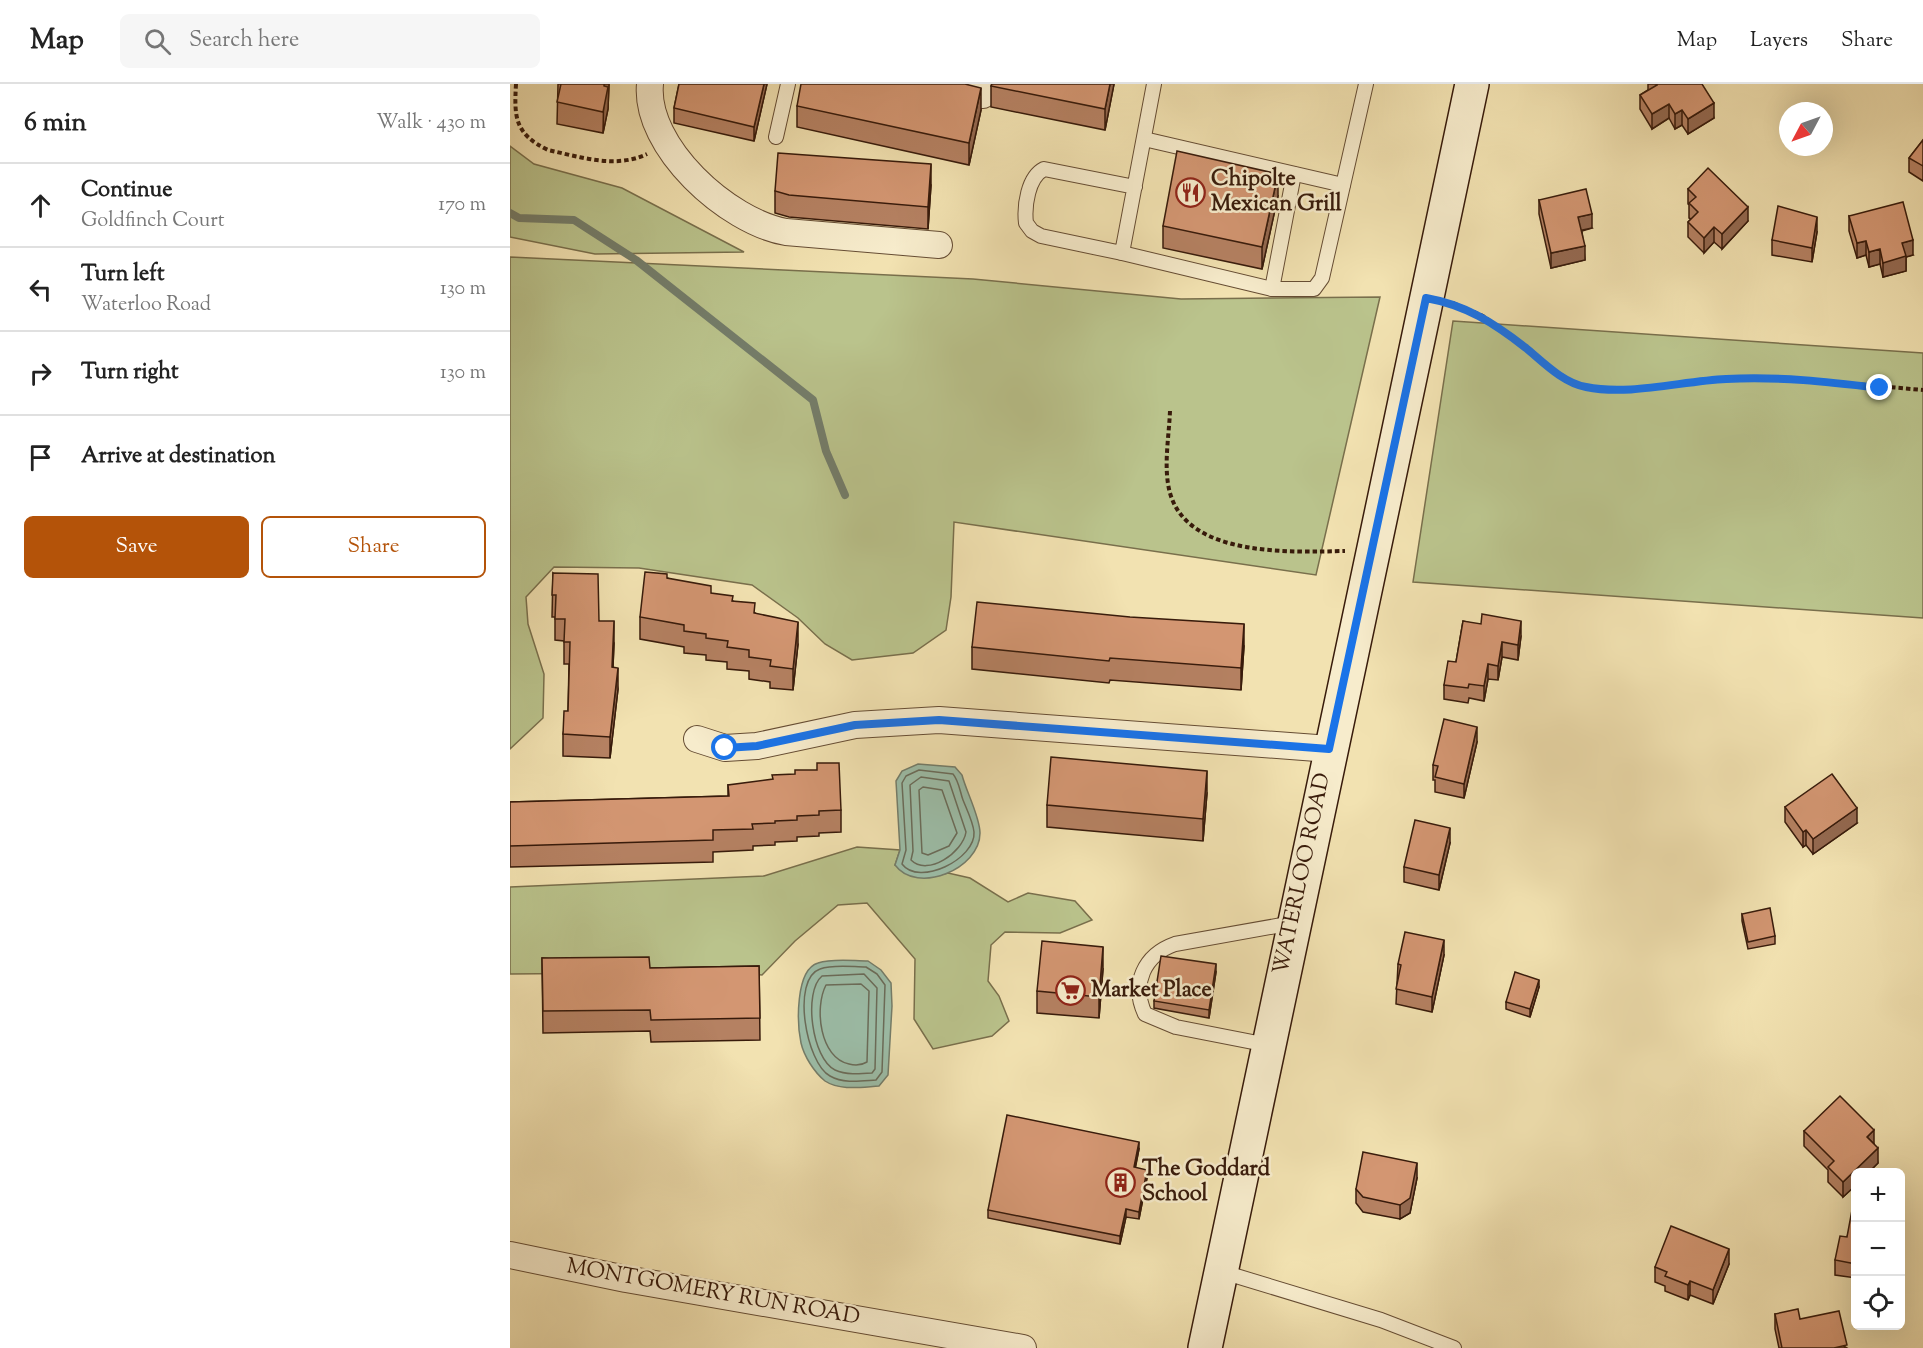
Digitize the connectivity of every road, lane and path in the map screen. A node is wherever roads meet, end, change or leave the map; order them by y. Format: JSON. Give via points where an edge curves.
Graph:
{"nodes":[{"id":1,"x":516,"y":84,"type":"edge"},
{"id":2,"x":650,"y":84,"type":"edge"},
{"id":3,"x":788,"y":84,"type":"edge"},
{"id":4,"x":933,"y":84,"type":"edge"},
{"id":5,"x":1154,"y":84,"type":"edge"},
{"id":6,"x":1366,"y":84,"type":"edge"},
{"id":7,"x":1472,"y":84,"type":"edge"},
{"id":8,"x":983,"y":95,"type":"edge"},
{"id":9,"x":776,"y":137,"type":"dead end"},
{"id":10,"x":1144,"y":140,"type":"junction"},
{"id":11,"x":666,"y":145,"type":"junction"},
{"id":12,"x":1294,"y":174,"type":"junction"},
{"id":13,"x":1343,"y":185,"type":"junction"},
{"id":14,"x":1135,"y":187,"type":"junction"},
{"id":15,"x":939,"y":245,"type":"dead end"},
{"id":16,"x":1122,"y":253,"type":"junction"},
{"id":17,"x":1272,"y":289,"type":"junction"},
{"id":18,"x":1426,"y":298,"type":"junction"},
{"id":19,"x":1923,"y":390,"type":"edge"},
{"id":20,"x":1170,"y":411,"type":"dead end"},
{"id":21,"x":1373,"y":550,"type":"junction"},
{"id":22,"x":697,"y":739,"type":"dead end"},
{"id":23,"x":1329,"y":749,"type":"junction"},
{"id":24,"x":1293,"y":923,"type":"junction"},
{"id":25,"x":1268,"y":1045,"type":"junction"},
{"id":26,"x":510,"y":1256,"type":"edge"},
{"id":27,"x":1222,"y":1272,"type":"junction"},
{"id":28,"x":1023,"y":1348,"type":"edge"},
{"id":29,"x":1205,"y":1348,"type":"edge"},
{"id":30,"x":1454,"y":1348,"type":"edge"}],
"edges":[{"from":1,"to":11,"type":"path","via":[[518,123],[530,140],[548,150],[613,162],[635,160]]},
{"from":2,"to":11,"type":"street","via":[[649,99]]},
{"from":3,"to":9,"type":"lane"},
{"from":4,"to":8,"type":"street"},
{"from":5,"to":10,"type":"lane"},
{"from":6,"to":13,"type":"lane"},
{"from":7,"to":18,"type":"main road","name":"WATERLOO ROAD"},
{"from":10,"to":12,"type":"lane"},
{"from":10,"to":14,"type":"lane"},
{"from":11,"to":15,"type":"street","via":[[709,190],[765,229]]},
{"from":12,"to":13,"type":"lane"},
{"from":12,"to":17,"type":"lane"},
{"from":13,"to":17,"type":"lane","via":[[1317,286],[1309,290]]},
{"from":14,"to":16,"type":"lane"},
{"from":14,"to":16,"type":"lane","via":[[1044,169],[1032,182],[1025,213],[1026,223],[1036,234]]},
{"from":16,"to":17,"type":"lane"},
{"from":18,"to":19,"type":"path","via":[[1454,303],[1484,316],[1558,374],[1583,387],[1613,391],[1726,379],[1787,378]]},
{"from":18,"to":21,"type":"main road","name":"WATERLOO ROAD"},
{"from":20,"to":21,"type":"path","via":[[1170,493],[1178,511],[1196,530],[1250,549]]},
{"from":21,"to":23,"type":"main road","name":"WATERLOO ROAD"},
{"from":22,"to":23,"type":"street","via":[[725,748],[757,746],[855,725],[939,720]]},
{"from":23,"to":24,"type":"main road","name":"WATERLOO ROAD"},
{"from":24,"to":25,"type":"main road","name":"WATERLOO ROAD"},
{"from":24,"to":25,"type":"lane","via":[[1175,944],[1161,949],[1142,970],[1138,999],[1145,1014],[1176,1027]]},
{"from":25,"to":27,"type":"main road","name":"WATERLOO ROAD"},
{"from":26,"to":28,"type":"street","name":"MONTGOMERY RUN ROAD"},
{"from":27,"to":29,"type":"main road","name":"WATERLOO ROAD"},
{"from":27,"to":30,"type":"lane","via":[[1381,1320]]}]}
